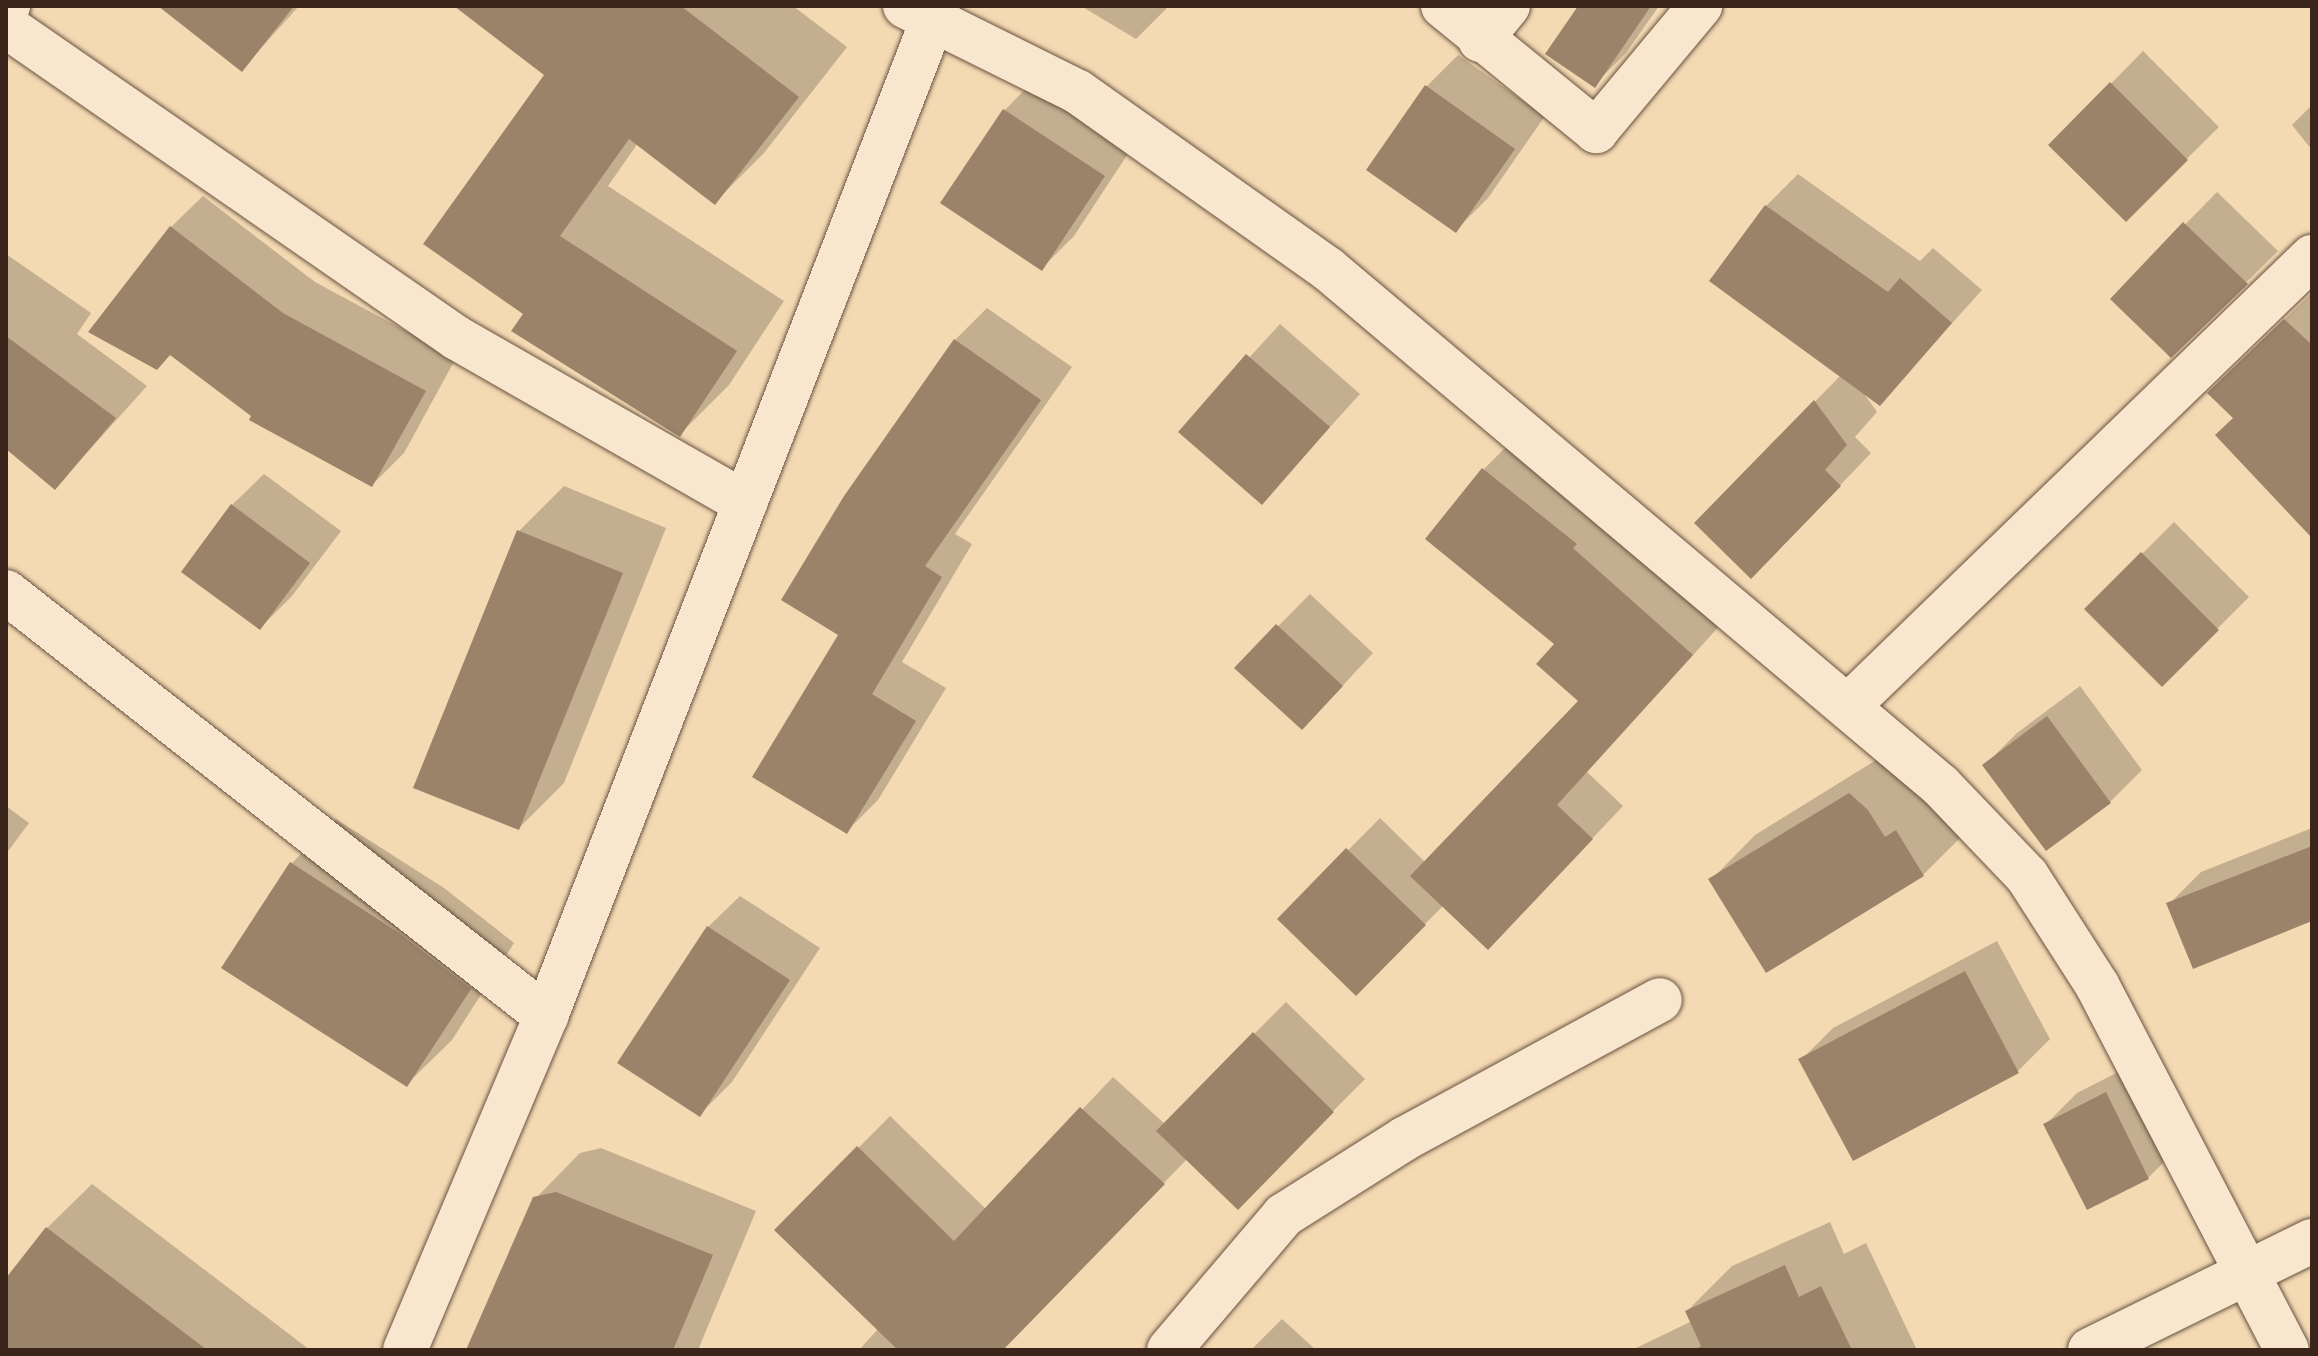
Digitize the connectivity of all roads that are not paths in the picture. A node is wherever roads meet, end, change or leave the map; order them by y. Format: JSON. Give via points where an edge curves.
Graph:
{"nodes":[{"id":1,"x":1443,"y":6,"type":"edge"},
{"id":2,"x":1508,"y":6,"type":"edge"},
{"id":3,"x":1700,"y":6,"type":"edge"},
{"id":4,"x":925,"y":11,"type":"edge"},
{"id":5,"x":6,"y":26,"type":"edge"},
{"id":6,"x":1480,"y":40,"type":"junction"},
{"id":7,"x":2312,"y":257,"type":"edge"},
{"id":8,"x":745,"y":503,"type":"junction"},
{"id":9,"x":6,"y":592,"type":"edge"},
{"id":10,"x":1848,"y":706,"type":"junction"},
{"id":11,"x":1660,"y":1000,"type":"dead end"},
{"id":12,"x":546,"y":1016,"type":"junction"},
{"id":13,"x":2312,"y":1241,"type":"edge"},
{"id":14,"x":2247,"y":1273,"type":"junction"},
{"id":15,"x":405,"y":1350,"type":"edge"},
{"id":16,"x":1169,"y":1350,"type":"edge"},
{"id":17,"x":2090,"y":1350,"type":"edge"},
{"id":18,"x":2287,"y":1350,"type":"edge"}],
"edges":[{"from":1,"to":6,"type":"street"},
{"from":2,"to":6,"type":"street"},
{"from":3,"to":6,"type":"street","via":[[1596,131]]},
{"from":4,"to":8,"type":"street"},
{"from":4,"to":10,"type":"street","via":[[1078,92],[1328,269]]},
{"from":5,"to":8,"type":"street","via":[[457,338]]},
{"from":7,"to":10,"type":"street"},
{"from":8,"to":12,"type":"street"},
{"from":9,"to":12,"type":"street"},
{"from":10,"to":14,"type":"street","via":[[1941,786],[2027,876],[2097,985]]},
{"from":11,"to":16,"type":"street","via":[[1404,1139],[1284,1215]]},
{"from":12,"to":15,"type":"street"},
{"from":13,"to":14,"type":"street"},
{"from":14,"to":17,"type":"street"},
{"from":14,"to":18,"type":"street"}]}
